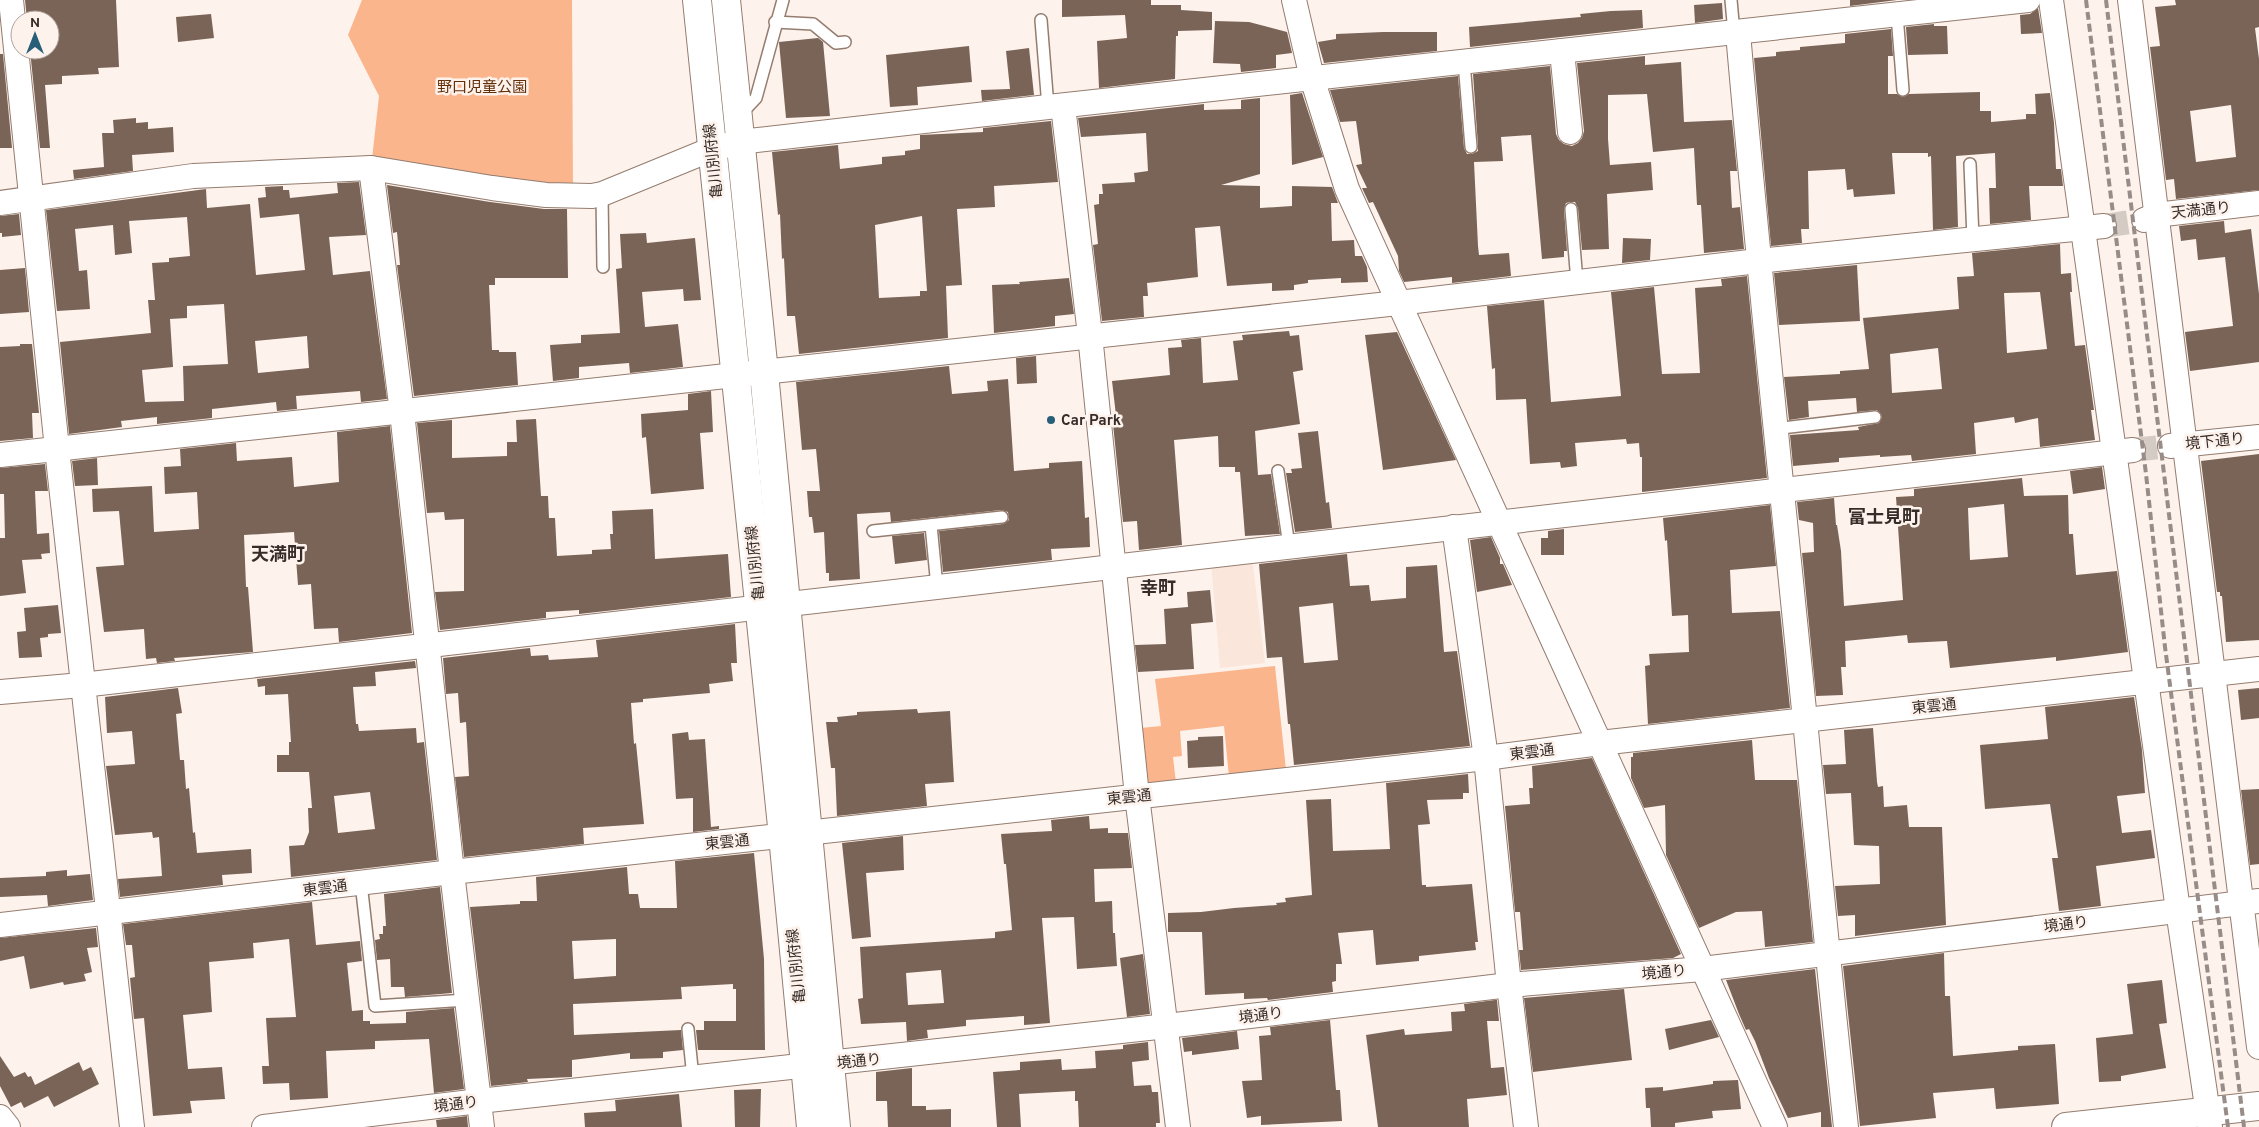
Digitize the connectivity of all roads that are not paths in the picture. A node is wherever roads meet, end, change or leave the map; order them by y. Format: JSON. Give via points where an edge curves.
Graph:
{"nodes":[{"id":1,"x":11,"y":0,"type":"edge"},
{"id":2,"x":697,"y":0,"type":"edge"},
{"id":3,"x":726,"y":0,"type":"edge"},
{"id":4,"x":783,"y":0,"type":"edge"},
{"id":5,"x":1294,"y":0,"type":"edge"},
{"id":6,"x":1731,"y":0,"type":"edge"},
{"id":7,"x":2028,"y":0,"type":"edge"},
{"id":8,"x":2052,"y":0,"type":"edge"},
{"id":9,"x":2130,"y":0,"type":"edge"},
{"id":10,"x":1897,"y":15,"type":"junction"},
{"id":11,"x":1041,"y":20,"type":"dead end"},
{"id":12,"x":775,"y":22,"type":"junction"},
{"id":13,"x":1736,"y":33,"type":"junction"},
{"id":14,"x":845,"y":42,"type":"dead end"},
{"id":15,"x":1562,"y":51,"type":"junction"},
{"id":16,"x":1464,"y":62,"type":"junction"},
{"id":17,"x":1312,"y":78,"type":"junction"},
{"id":18,"x":10,"y":86,"type":"edge"},
{"id":19,"x":1903,"y":90,"type":"dead end"},
{"id":20,"x":1056,"y":106,"type":"junction"},
{"id":21,"x":740,"y":129,"type":"junction"},
{"id":22,"x":1570,"y":132,"type":"dead end"},
{"id":23,"x":1471,"y":147,"type":"dead end"},
{"id":24,"x":712,"y":149,"type":"junction"},
{"id":25,"x":1970,"y":164,"type":"dead end"},
{"id":26,"x":372,"y":168,"type":"junction"},
{"id":27,"x":602,"y":194,"type":"junction"},
{"id":28,"x":31,"y":198,"type":"junction"},
{"id":29,"x":0,"y":202,"type":"edge"},
{"id":30,"x":2259,"y":203,"type":"edge"},
{"id":31,"x":1571,"y":209,"type":"dead end"},
{"id":32,"x":2150,"y":217,"type":"junction"},
{"id":33,"x":2094,"y":227,"type":"junction"},
{"id":34,"x":1973,"y":239,"type":"junction"},
{"id":35,"x":1758,"y":261,"type":"junction"},
{"id":36,"x":603,"y":267,"type":"dead end"},
{"id":37,"x":1577,"y":282,"type":"junction"},
{"id":38,"x":1398,"y":303,"type":"junction"},
{"id":39,"x":1090,"y":335,"type":"junction"},
{"id":40,"x":764,"y":373,"type":"junction"},
{"id":41,"x":737,"y":376,"type":"junction"},
{"id":42,"x":402,"y":412,"type":"junction"},
{"id":43,"x":1875,"y":417,"type":"dead end"},
{"id":44,"x":1774,"y":429,"type":"junction"},
{"id":45,"x":2259,"y":437,"type":"edge"},
{"id":46,"x":2177,"y":445,"type":"junction"},
{"id":47,"x":57,"y":449,"type":"junction"},
{"id":48,"x":2124,"y":450,"type":"junction"},
{"id":49,"x":0,"y":455,"type":"edge"},
{"id":50,"x":1278,"y":471,"type":"dead end"},
{"id":51,"x":1780,"y":491,"type":"junction"},
{"id":52,"x":1002,"y":517,"type":"dead end"},
{"id":53,"x":1498,"y":522,"type":"junction"},
{"id":54,"x":931,"y":524,"type":"junction"},
{"id":55,"x":1454,"y":527,"type":"junction"},
{"id":56,"x":872,"y":531,"type":"dead end"},
{"id":57,"x":1288,"y":546,"type":"junction"},
{"id":58,"x":1115,"y":566,"type":"junction"},
{"id":59,"x":937,"y":587,"type":"junction"},
{"id":60,"x":773,"y":604,"type":"junction"},
{"id":61,"x":427,"y":644,"type":"junction"},
{"id":62,"x":2259,"y":669,"type":"edge"},
{"id":63,"x":2214,"y":674,"type":"junction"},
{"id":64,"x":2146,"y":682,"type":"junction"},
{"id":65,"x":82,"y":685,"type":"junction"},
{"id":66,"x":0,"y":692,"type":"edge"},
{"id":67,"x":1805,"y":720,"type":"junction"},
{"id":68,"x":1600,"y":743,"type":"junction"},
{"id":69,"x":1486,"y":758,"type":"junction"},
{"id":70,"x":1137,"y":796,"type":"junction"},
{"id":71,"x":796,"y":834,"type":"junction"},
{"id":72,"x":452,"y":872,"type":"junction"},
{"id":73,"x":360,"y":883,"type":"junction"},
{"id":74,"x":2250,"y":902,"type":"edge"},
{"id":75,"x":2178,"y":910,"type":"junction"},
{"id":76,"x":110,"y":914,"type":"junction"},
{"id":77,"x":0,"y":925,"type":"edge"},
{"id":78,"x":1826,"y":953,"type":"junction"},
{"id":79,"x":1702,"y":969,"type":"junction"},
{"id":80,"x":1509,"y":985,"type":"junction"},
{"id":81,"x":467,"y":1000,"type":"junction"},
{"id":82,"x":1167,"y":1026,"type":"junction"},
{"id":83,"x":688,"y":1029,"type":"dead end"},
{"id":84,"x":2259,"y":1047,"type":"edge"},
{"id":85,"x":818,"y":1065,"type":"junction"},
{"id":86,"x":693,"y":1078,"type":"junction"},
{"id":87,"x":479,"y":1101,"type":"junction"},
{"id":88,"x":2259,"y":1106,"type":"edge"},
{"id":89,"x":0,"y":1117,"type":"edge"},
{"id":90,"x":2209,"y":1120,"type":"edge"},
{"id":91,"x":2259,"y":1126,"type":"edge"},
{"id":92,"x":8,"y":1127,"type":"edge"},
{"id":93,"x":132,"y":1127,"type":"edge"},
{"id":94,"x":264,"y":1127,"type":"edge"},
{"id":95,"x":482,"y":1127,"type":"edge"},
{"id":96,"x":810,"y":1127,"type":"edge"},
{"id":97,"x":836,"y":1127,"type":"edge"},
{"id":98,"x":1178,"y":1127,"type":"edge"},
{"id":99,"x":1526,"y":1127,"type":"edge"},
{"id":100,"x":1775,"y":1127,"type":"edge"},
{"id":101,"x":1846,"y":1127,"type":"edge"},
{"id":102,"x":2066,"y":1127,"type":"edge"},
{"id":103,"x":2248,"y":1127,"type":"edge"}],
"edges":[{"from":1,"to":18,"type":"street"},
{"from":2,"to":24,"type":"main road","name":"亀川別府線"},
{"from":3,"to":21,"type":"main road","name":"亀川別府線"},
{"from":4,"to":12,"type":"lane"},
{"from":5,"to":17,"type":"street"},
{"from":6,"to":13,"type":"lane"},
{"from":7,"to":10,"type":"street"},
{"from":8,"to":33,"type":"street"},
{"from":9,"to":32,"type":"street"},
{"from":10,"to":13,"type":"street"},
{"from":10,"to":19,"type":"lane"},
{"from":11,"to":20,"type":"lane"},
{"from":12,"to":14,"type":"lane","via":[[813,24],[836,43]]},
{"from":12,"to":21,"type":"lane","via":[[756,98]]},
{"from":13,"to":15,"type":"street"},
{"from":13,"to":35,"type":"street"},
{"from":15,"to":16,"type":"street"},
{"from":15,"to":22,"type":"street"},
{"from":16,"to":17,"type":"street"},
{"from":16,"to":23,"type":"lane"},
{"from":17,"to":20,"type":"street"},
{"from":17,"to":38,"type":"street","via":[[1347,189]]},
{"from":18,"to":28,"type":"street"},
{"from":20,"to":21,"type":"street"},
{"from":20,"to":39,"type":"street"},
{"from":21,"to":24,"type":"street"},
{"from":21,"to":40,"type":"main road","name":"亀川別府線"},
{"from":24,"to":27,"type":"street"},
{"from":24,"to":41,"type":"main road","name":"亀川別府線"},
{"from":25,"to":34,"type":"lane"},
{"from":26,"to":27,"type":"street","via":[[546,195]]},
{"from":26,"to":28,"type":"street","via":[[193,176]]},
{"from":26,"to":42,"type":"street"},
{"from":27,"to":36,"type":"lane"},
{"from":28,"to":29,"type":"street"},
{"from":28,"to":47,"type":"street"},
{"from":30,"to":32,"type":"street","name":"天満通り"},
{"from":31,"to":37,"type":"lane"},
{"from":32,"to":46,"type":"street"},
{"from":33,"to":34,"type":"street"},
{"from":33,"to":48,"type":"street"},
{"from":34,"to":35,"type":"street"},
{"from":35,"to":37,"type":"street"},
{"from":35,"to":44,"type":"street"},
{"from":37,"to":38,"type":"street"},
{"from":38,"to":39,"type":"street"},
{"from":38,"to":53,"type":"street"},
{"from":39,"to":40,"type":"street"},
{"from":39,"to":58,"type":"street"},
{"from":40,"to":41,"type":"street"},
{"from":40,"to":60,"type":"main road","name":"亀川別府線"},
{"from":41,"to":42,"type":"street"},
{"from":41,"to":60,"type":"main road","name":"亀川別府線"},
{"from":42,"to":47,"type":"street"},
{"from":42,"to":61,"type":"street"},
{"from":43,"to":44,"type":"lane"},
{"from":44,"to":51,"type":"street"},
{"from":45,"to":46,"type":"street","name":"境下通り"},
{"from":46,"to":63,"type":"street"},
{"from":47,"to":49,"type":"street"},
{"from":47,"to":65,"type":"street"},
{"from":48,"to":51,"type":"street"},
{"from":48,"to":64,"type":"street"},
{"from":50,"to":57,"type":"lane"},
{"from":51,"to":53,"type":"street"},
{"from":51,"to":67,"type":"street"},
{"from":52,"to":54,"type":"lane"},
{"from":53,"to":55,"type":"street"},
{"from":53,"to":68,"type":"street"},
{"from":54,"to":56,"type":"lane"},
{"from":54,"to":59,"type":"lane"},
{"from":55,"to":57,"type":"street"},
{"from":55,"to":69,"type":"street"},
{"from":57,"to":58,"type":"street"},
{"from":58,"to":59,"type":"street"},
{"from":58,"to":70,"type":"street"},
{"from":59,"to":60,"type":"street"},
{"from":60,"to":61,"type":"street"},
{"from":60,"to":71,"type":"main road","name":"亀川別府線"},
{"from":61,"to":65,"type":"street"},
{"from":61,"to":72,"type":"street"},
{"from":62,"to":63,"type":"street","name":"東雲通"},
{"from":63,"to":64,"type":"street","name":"東雲通"},
{"from":63,"to":74,"type":"street"},
{"from":64,"to":67,"type":"street","name":"東雲通"},
{"from":64,"to":75,"type":"street"},
{"from":65,"to":66,"type":"street"},
{"from":65,"to":76,"type":"street"},
{"from":67,"to":68,"type":"street","name":"東雲通"},
{"from":67,"to":78,"type":"street"},
{"from":68,"to":69,"type":"street","name":"東雲通"},
{"from":68,"to":79,"type":"street"},
{"from":69,"to":70,"type":"street","name":"東雲通"},
{"from":69,"to":80,"type":"street"},
{"from":70,"to":71,"type":"street","name":"東雲通"},
{"from":70,"to":82,"type":"street"},
{"from":71,"to":72,"type":"street","name":"東雲通"},
{"from":71,"to":85,"type":"main road","name":"亀川別府線"},
{"from":72,"to":73,"type":"street","name":"東雲通"},
{"from":72,"to":81,"type":"street"},
{"from":73,"to":76,"type":"street","name":"東雲通"},
{"from":73,"to":81,"type":"lane","via":[[375,1006]]},
{"from":74,"to":75,"type":"street","name":"境通り"},
{"from":74,"to":84,"type":"street"},
{"from":75,"to":78,"type":"street","name":"境通り"},
{"from":75,"to":90,"type":"street"},
{"from":76,"to":77,"type":"street","name":"東雲通"},
{"from":76,"to":93,"type":"street"},
{"from":78,"to":79,"type":"street","name":"境通り"},
{"from":78,"to":101,"type":"street"},
{"from":79,"to":80,"type":"street","name":"境通り"},
{"from":79,"to":100,"type":"street"},
{"from":80,"to":82,"type":"street","name":"境通り"},
{"from":80,"to":99,"type":"street"},
{"from":81,"to":87,"type":"street"},
{"from":82,"to":85,"type":"street","name":"境通り"},
{"from":82,"to":98,"type":"street"},
{"from":83,"to":86,"type":"lane"},
{"from":85,"to":86,"type":"street","name":"境通り"},
{"from":85,"to":96,"type":"main road","name":"亀川別府線"},
{"from":85,"to":97,"type":"main road","name":"亀川別府線"},
{"from":86,"to":87,"type":"street","name":"境通り"},
{"from":87,"to":94,"type":"street","name":"境通り"},
{"from":87,"to":95,"type":"street"},
{"from":88,"to":90,"type":"main road"},
{"from":89,"to":92,"type":"street"},
{"from":90,"to":102,"type":"main road"},
{"from":91,"to":103,"type":"main road"}]}
